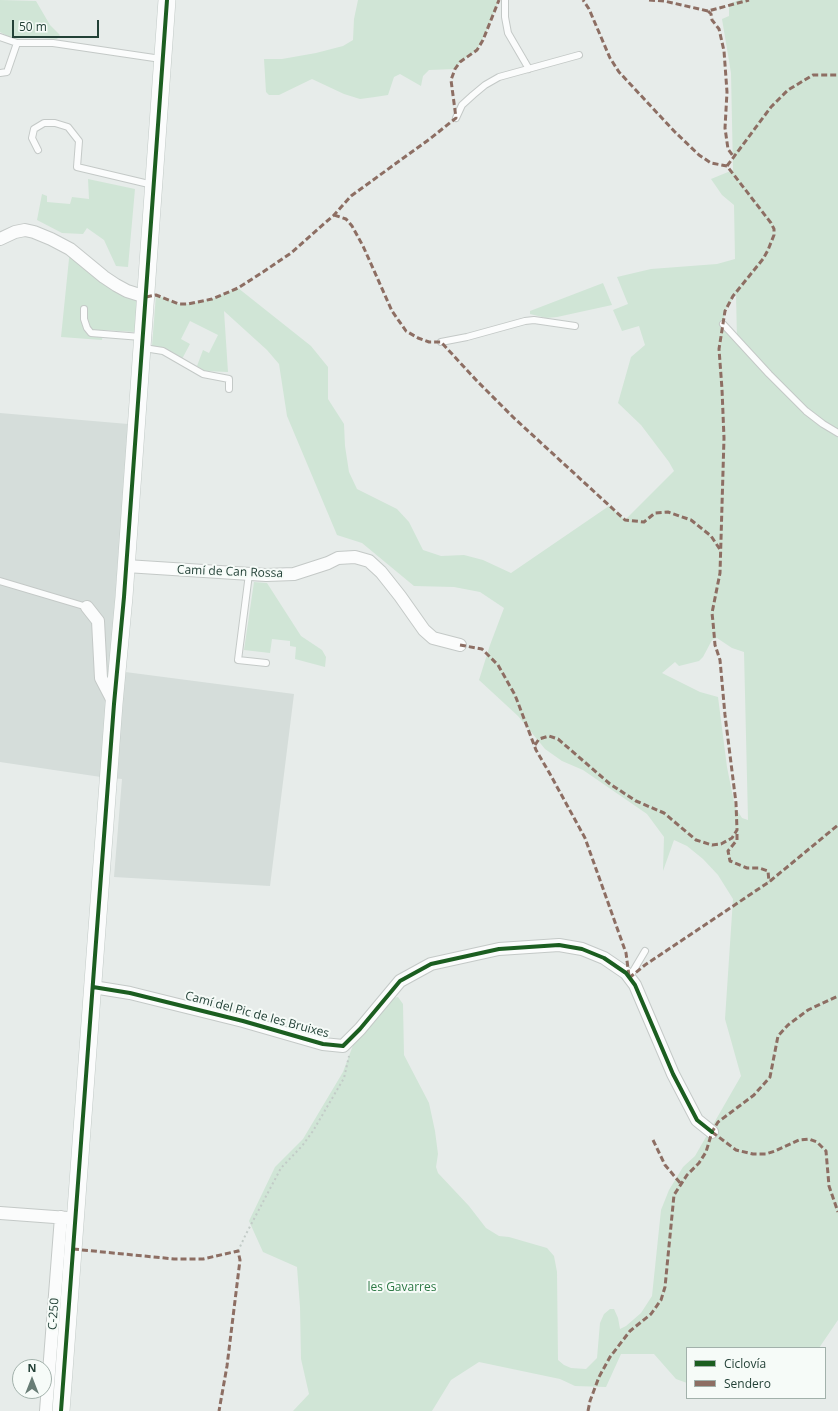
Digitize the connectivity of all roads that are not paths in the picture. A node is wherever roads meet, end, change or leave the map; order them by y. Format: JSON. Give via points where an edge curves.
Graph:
{"nodes":[{"id":1,"x":167,"y":0,"type":"edge"},
{"id":2,"x":505,"y":0,"type":"edge"},
{"id":3,"x":0,"y":37,"type":"edge"},
{"id":4,"x":17,"y":43,"type":"junction"},
{"id":5,"x":579,"y":55,"type":"dead end"},
{"id":6,"x":163,"y":59,"type":"junction"},
{"id":7,"x":529,"y":69,"type":"junction"},
{"id":8,"x":0,"y":73,"type":"edge"},
{"id":9,"x":456,"y":118,"type":"dead end"},
{"id":10,"x":38,"y":150,"type":"dead end"},
{"id":11,"x":154,"y":186,"type":"junction"},
{"id":12,"x":0,"y":239,"type":"edge"},
{"id":13,"x":146,"y":297,"type":"junction"},
{"id":14,"x":84,"y":309,"type":"dead end"},
{"id":15,"x":723,"y":324,"type":"dead end"},
{"id":16,"x":575,"y":326,"type":"dead end"},
{"id":17,"x":442,"y":342,"type":"dead end"},
{"id":18,"x":142,"y":343,"type":"junction"},
{"id":19,"x":229,"y":389,"type":"dead end"},
{"id":20,"x":838,"y":433,"type":"edge"},
{"id":21,"x":126,"y":566,"type":"junction"},
{"id":22,"x":249,"y":574,"type":"junction"},
{"id":23,"x":0,"y":581,"type":"edge"},
{"id":24,"x":87,"y":607,"type":"joint"},
{"id":25,"x":460,"y":645,"type":"dead end"},
{"id":26,"x":266,"y":663,"type":"dead end"},
{"id":27,"x":114,"y":704,"type":"junction"},
{"id":28,"x":645,"y":951,"type":"dead end"},
{"id":29,"x":629,"y":978,"type":"junction"},
{"id":30,"x":92,"y":987,"type":"junction"},
{"id":31,"x":712,"y":1132,"type":"dead end"},
{"id":32,"x":0,"y":1213,"type":"edge"},
{"id":33,"x":68,"y":1218,"type":"junction"},
{"id":34,"x":46,"y":1411,"type":"edge"},
{"id":35,"x":61,"y":1411,"type":"edge"}],
"edges":[{"from":1,"to":6,"type":"main road","number":"C-250"},
{"from":2,"to":7,"type":"lane","via":[[508,33]]},
{"from":3,"to":4,"type":"lane"},
{"from":4,"to":6,"type":"lane","via":[[53,43]]},
{"from":4,"to":8,"type":"lane","via":[[7,72]]},
{"from":5,"to":7,"type":"lane"},
{"from":6,"to":11,"type":"main road","number":"C-250"},
{"from":7,"to":9,"type":"lane","via":[[499,77],[485,85],[462,106]]},
{"from":10,"to":11,"type":"lane","via":[[32,138],[34,129],[44,123],[68,127],[79,141],[77,167]]},
{"from":11,"to":13,"type":"main road","number":"C-250"},
{"from":12,"to":13,"type":"street","via":[[15,232],[34,232],[70,249],[116,285]]},
{"from":13,"to":18,"type":"main road","number":"C-250"},
{"from":14,"to":18,"type":"lane","via":[[84,319],[91,333]]},
{"from":15,"to":20,"type":"lane","via":[[806,411]]},
{"from":16,"to":17,"type":"lane","via":[[525,320]]},
{"from":18,"to":19,"type":"lane","via":[[163,351],[203,374],[229,379]]},
{"from":18,"to":21,"type":"main road","number":"C-250"},
{"from":21,"to":22,"type":"street","name":"Camí de Can Rossa"},
{"from":21,"to":27,"type":"main road","number":"C-250"},
{"from":22,"to":25,"type":"street","name":"Camí de Can Rossa","via":[[294,574],[338,558],[355,557],[369,561],[382,572],[424,630],[433,638]]},
{"from":22,"to":26,"type":"lane","via":[[238,660]]},
{"from":23,"to":24,"type":"lane"},
{"from":24,"to":27,"type":"street","via":[[98,621],[101,678]]},
{"from":27,"to":30,"type":"main road","number":"C-250"},
{"from":28,"to":29,"type":"lane"},
{"from":29,"to":30,"type":"street","name":"Camí del Pic de les Bruixes","via":[[626,973],[604,958],[582,949],[559,945],[499,949],[431,964],[400,981],[343,1046],[323,1044],[243,1020],[130,993]]},
{"from":29,"to":31,"type":"street","name":"Camí del Pic de les Bruixes","via":[[635,985],[673,1074],[693,1113],[697,1120]]},
{"from":30,"to":33,"type":"main road","number":"C-250"},
{"from":32,"to":33,"type":"street"},
{"from":33,"to":34,"type":"street","name":"C-250"},
{"from":33,"to":35,"type":"main road","number":"C-250"}]}
